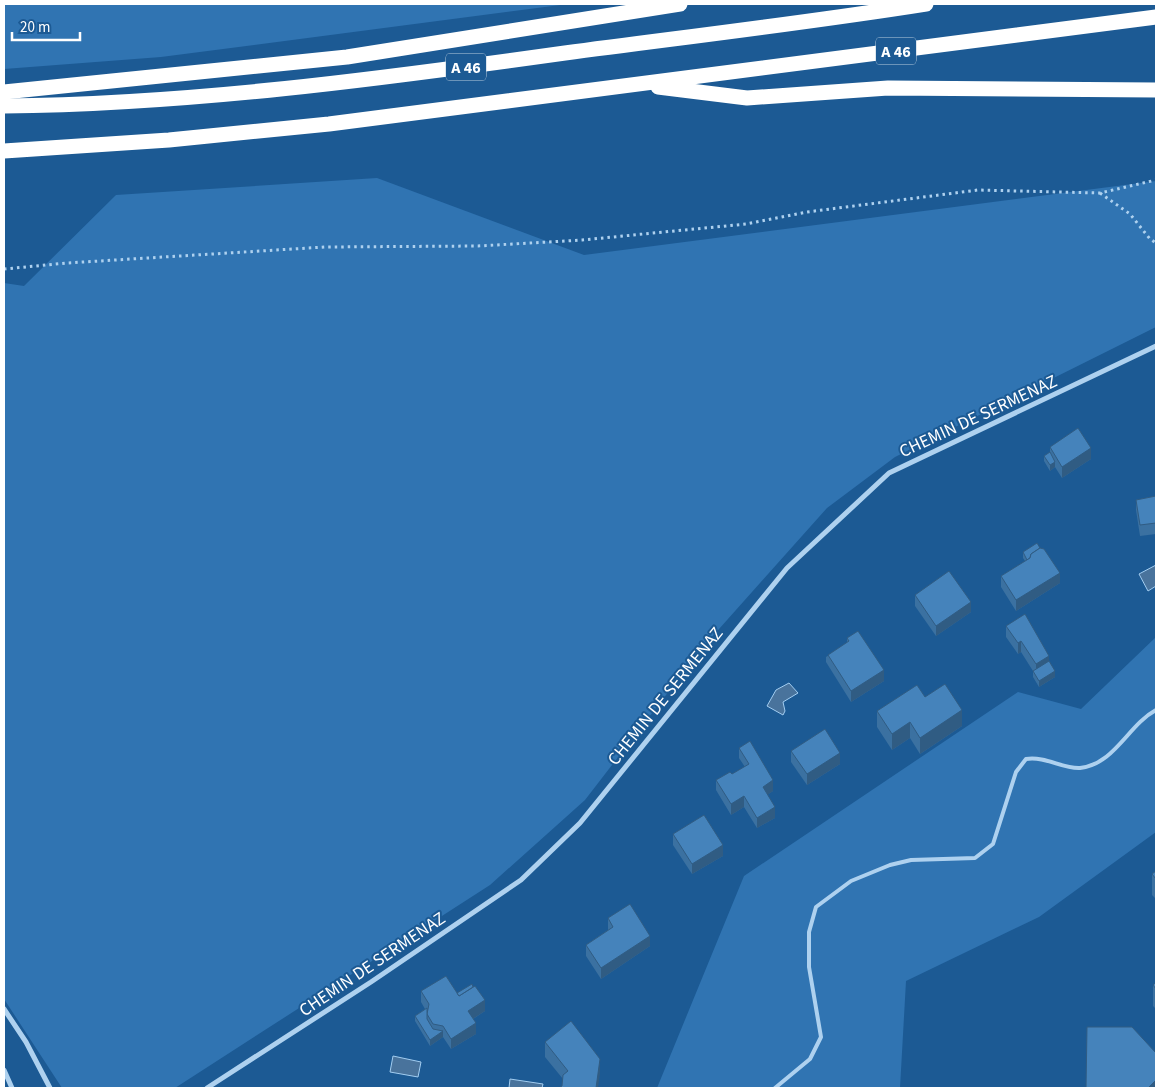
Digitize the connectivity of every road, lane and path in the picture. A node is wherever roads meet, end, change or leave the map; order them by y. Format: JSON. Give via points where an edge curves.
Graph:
{"nodes":[{"id":1,"x":680,"y":4,"type":"edge"},
{"id":2,"x":926,"y":4,"type":"edge"},
{"id":3,"x":1156,"y":17,"type":"edge"},
{"id":4,"x":636,"y":85,"type":"junction"},
{"id":5,"x":1156,"y":90,"type":"edge"},
{"id":6,"x":4,"y":92,"type":"edge"},
{"id":7,"x":4,"y":106,"type":"edge"},
{"id":8,"x":4,"y":151,"type":"edge"},
{"id":9,"x":1156,"y":180,"type":"edge"},
{"id":10,"x":1100,"y":193,"type":"junction"},
{"id":11,"x":1156,"y":243,"type":"edge"},
{"id":12,"x":4,"y":270,"type":"edge"},
{"id":13,"x":1156,"y":346,"type":"edge"},
{"id":14,"x":1156,"y":710,"type":"edge"},
{"id":15,"x":4,"y":1009,"type":"edge"},
{"id":16,"x":4,"y":1070,"type":"edge"},
{"id":17,"x":12,"y":1088,"type":"edge"},
{"id":18,"x":50,"y":1088,"type":"edge"},
{"id":19,"x":207,"y":1088,"type":"edge"},
{"id":20,"x":776,"y":1088,"type":"edge"}],
"edges":[{"from":1,"to":6,"type":"highway","via":[[347,57]]},
{"from":2,"to":7,"type":"highway","number":"A 46","via":[[371,78],[163,99]]},
{"from":3,"to":4,"type":"highway","number":"A 46"},
{"from":4,"to":5,"type":"highway","via":[[747,98],[888,88]]},
{"from":4,"to":8,"type":"highway","number":"A 46","via":[[329,124],[169,140]]},
{"from":9,"to":10,"type":"path"},
{"from":10,"to":11,"type":"path","via":[[1130,214]]},
{"from":10,"to":12,"type":"path","via":[[978,190],[807,212],[746,224],[582,240],[478,246],[325,247]]},
{"from":13,"to":19,"type":"street","name":"CHEMIN DE SERMENAZ","via":[[889,473],[787,568],[580,823],[521,880],[372,982]]},
{"from":14,"to":20,"type":"lane","via":[[1094,765],[1077,768],[1038,757],[1026,759],[1016,772],[993,844],[975,858],[911,860],[890,865],[850,880],[816,907],[809,932],[809,967],[821,1037],[810,1059]]},
{"from":15,"to":18,"type":"street"},
{"from":16,"to":17,"type":"street"}]}
